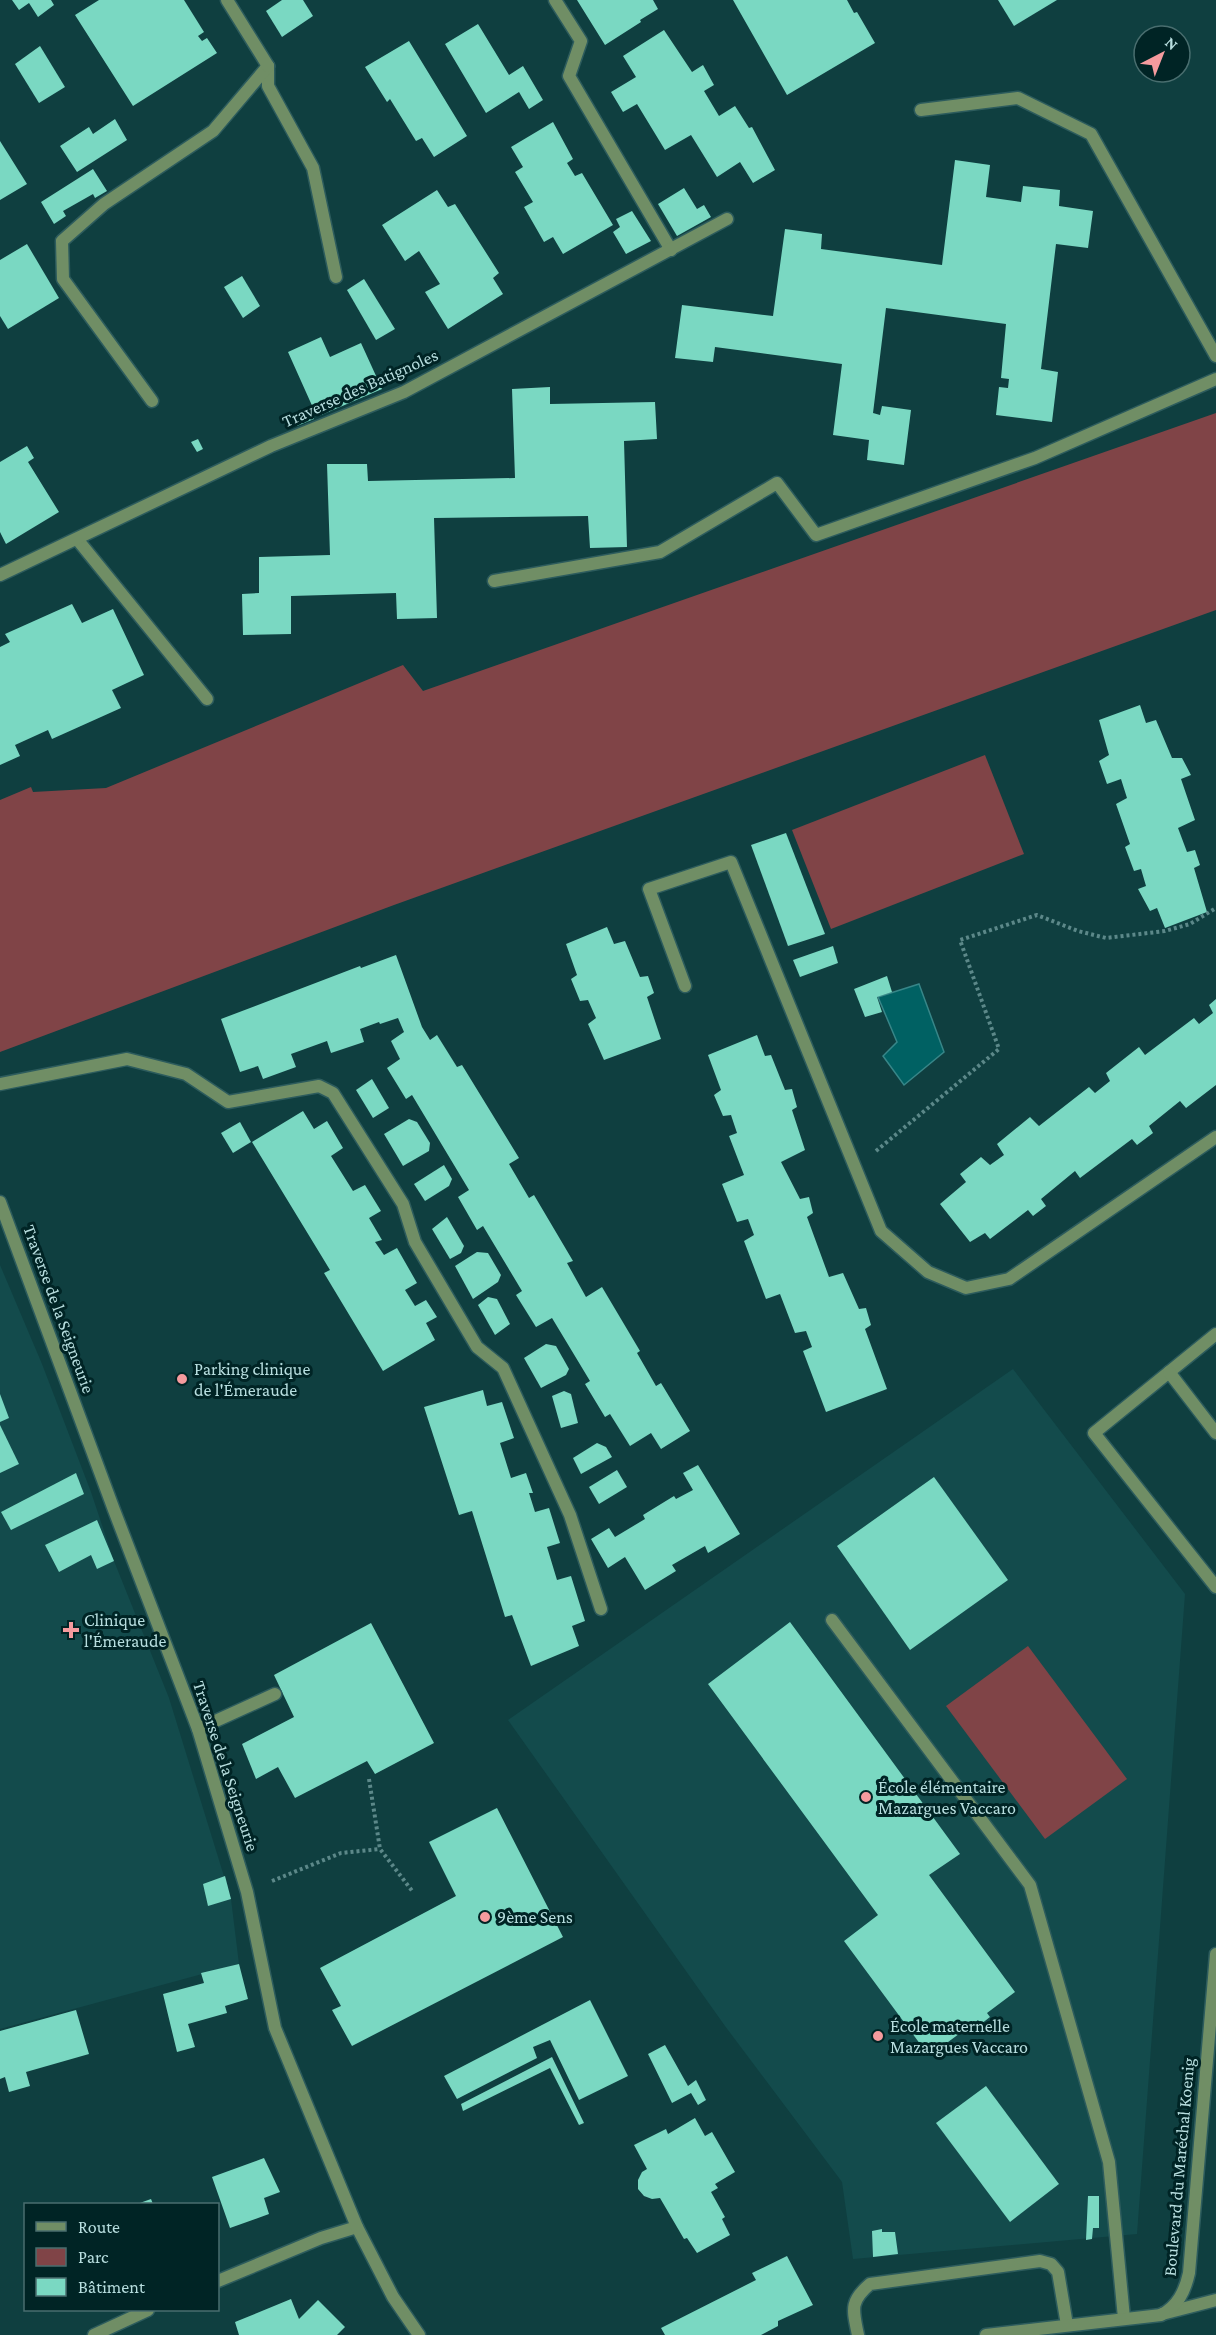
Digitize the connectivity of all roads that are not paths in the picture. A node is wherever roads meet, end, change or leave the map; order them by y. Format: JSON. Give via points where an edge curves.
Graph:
{"nodes":[{"id":1,"x":226,"y":0,"type":"edge"},
{"id":2,"x":555,"y":0,"type":"edge"},
{"id":3,"x":268,"y":66,"type":"junction"},
{"id":4,"x":921,"y":110,"type":"dead end"},
{"id":5,"x":727,"y":219,"type":"dead end"},
{"id":6,"x":670,"y":250,"type":"junction"},
{"id":7,"x":336,"y":277,"type":"dead end"},
{"id":8,"x":1216,"y":356,"type":"edge"},
{"id":9,"x":1216,"y":379,"type":"edge"},
{"id":10,"x":152,"y":401,"type":"dead end"},
{"id":11,"x":76,"y":539,"type":"junction"},
{"id":12,"x":0,"y":575,"type":"edge"},
{"id":13,"x":494,"y":580,"type":"dead end"},
{"id":14,"x":207,"y":699,"type":"dead end"},
{"id":15,"x":685,"y":986,"type":"dead end"},
{"id":16,"x":0,"y":1084,"type":"edge"},
{"id":17,"x":1216,"y":1137,"type":"edge"},
{"id":18,"x":0,"y":1202,"type":"edge"},
{"id":19,"x":1216,"y":1334,"type":"edge"},
{"id":20,"x":1168,"y":1372,"type":"junction"},
{"id":21,"x":1216,"y":1432,"type":"edge"},
{"id":22,"x":1216,"y":1587,"type":"edge"},
{"id":23,"x":601,"y":1609,"type":"dead end"},
{"id":24,"x":832,"y":1620,"type":"dead end"},
{"id":25,"x":275,"y":1694,"type":"dead end"},
{"id":26,"x":198,"y":1729,"type":"junction"},
{"id":27,"x":1216,"y":1954,"type":"edge"},
{"id":28,"x":357,"y":2227,"type":"junction"},
{"id":29,"x":219,"y":2281,"type":"edge"},
{"id":30,"x":1216,"y":2300,"type":"edge"},
{"id":31,"x":146,"y":2311,"type":"edge"},
{"id":32,"x":1161,"y":2314,"type":"junction"},
{"id":33,"x":1124,"y":2318,"type":"junction"},
{"id":34,"x":1066,"y":2325,"type":"junction"},
{"id":35,"x":94,"y":2335,"type":"edge"},
{"id":36,"x":419,"y":2335,"type":"edge"},
{"id":37,"x":858,"y":2335,"type":"edge"},
{"id":38,"x":986,"y":2335,"type":"edge"}],
"edges":[{"from":1,"to":3,"type":"street"},
{"from":2,"to":6,"type":"street","via":[[581,41],[569,76]]},
{"from":3,"to":7,"type":"street","via":[[268,86],[313,168]]},
{"from":3,"to":10,"type":"street","via":[[213,131],[104,204],[62,241],[63,279]]},
{"from":4,"to":8,"type":"street","via":[[1018,98],[1091,134]]},
{"from":5,"to":6,"type":"street","name":"Traverse des Batignoles"},
{"from":6,"to":11,"type":"street","name":"Traverse des Batignoles","via":[[404,392],[271,447]]},
{"from":9,"to":13,"type":"street","via":[[1035,458],[816,535],[777,483],[660,552]]},
{"from":11,"to":12,"type":"street","name":"Traverse des Batignoles"},
{"from":11,"to":14,"type":"street"},
{"from":15,"to":17,"type":"street","via":[[649,889],[731,862],[881,1231],[928,1272],[966,1288],[1009,1279]]},
{"from":16,"to":23,"type":"street","via":[[127,1059],[186,1074],[228,1102],[319,1086],[333,1093],[403,1204],[415,1242],[477,1347],[503,1368],[570,1515]]},
{"from":18,"to":26,"type":"street","name":"Traverse de la Seigneurie"},
{"from":19,"to":20,"type":"street"},
{"from":20,"to":21,"type":"street"},
{"from":20,"to":22,"type":"street","via":[[1094,1433]]},
{"from":24,"to":33,"type":"street","via":[[1030,1885],[1109,2162]]},
{"from":25,"to":26,"type":"street"},
{"from":26,"to":28,"type":"street","name":"Traverse de la Seigneurie","via":[[247,1892],[275,2028]]},
{"from":27,"to":32,"type":"street","name":"Boulevard du Maréchal Koenig","via":[[1189,2273],[1181,2297],[1172,2309]]},
{"from":28,"to":29,"type":"street"},
{"from":28,"to":36,"type":"street","name":"Traverse de la Seigneurie","via":[[393,2297]]},
{"from":30,"to":32,"type":"street"},
{"from":31,"to":35,"type":"street"},
{"from":32,"to":33,"type":"street"},
{"from":33,"to":34,"type":"street"},
{"from":34,"to":37,"type":"street","via":[[1058,2272],[1051,2264],[1040,2261],[870,2284],[858,2294],[853,2305]]},
{"from":34,"to":38,"type":"street"}]}
